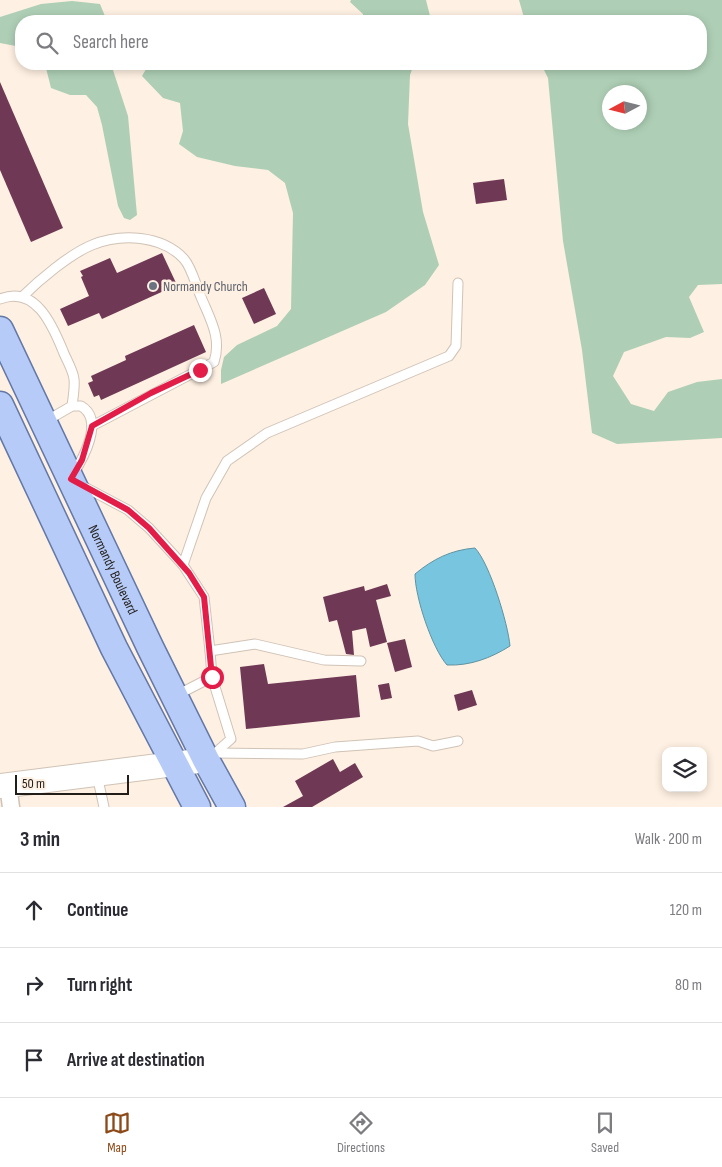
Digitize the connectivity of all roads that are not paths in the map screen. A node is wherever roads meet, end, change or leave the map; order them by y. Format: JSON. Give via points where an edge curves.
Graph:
{"nodes":[{"id":1,"x":458,"y":283,"type":"dead end"},
{"id":2,"x":22,"y":297,"type":"junction"},
{"id":3,"x":0,"y":298,"type":"edge"},
{"id":4,"x":0,"y":330,"type":"edge"},
{"id":5,"x":0,"y":405,"type":"edge"},
{"id":6,"x":72,"y":406,"type":"junction"},
{"id":7,"x":44,"y":422,"type":"junction"},
{"id":8,"x":92,"y":426,"type":"junction"},
{"id":9,"x":71,"y":479,"type":"junction"},
{"id":10,"x":43,"y":494,"type":"junction"},
{"id":11,"x":183,"y":565,"type":"junction"},
{"id":12,"x":210,"y":652,"type":"junction"},
{"id":13,"x":361,"y":662,"type":"dead end"},
{"id":14,"x":212,"y":677,"type":"junction"},
{"id":15,"x":175,"y":696,"type":"junction"},
{"id":16,"x":458,"y":741,"type":"dead end"},
{"id":17,"x":210,"y":757,"type":"junction"},
{"id":18,"x":173,"y":764,"type":"junction"},
{"id":19,"x":97,"y":774,"type":"junction"},
{"id":20,"x":6,"y":793,"type":"edge"},
{"id":21,"x":104,"y":807,"type":"edge"},
{"id":22,"x":197,"y":807,"type":"edge"},
{"id":23,"x":232,"y":807,"type":"edge"}],
"edges":[{"from":1,"to":11,"type":"lane","via":[[456,346],[449,356],[267,433],[226,461],[206,498]]},
{"from":2,"to":3,"type":"lane","via":[[9,295]]},
{"from":2,"to":6,"type":"lane","via":[[44,312],[54,328],[74,378]]},
{"from":2,"to":8,"type":"lane","via":[[39,280],[80,251],[114,239],[155,240],[170,246],[185,260],[216,331],[218,349],[214,362]]},
{"from":4,"to":7,"type":"main road","name":"Normandy Boulevard"},
{"from":5,"to":10,"type":"main road"},
{"from":6,"to":7,"type":"lane"},
{"from":6,"to":8,"type":"lane","via":[[85,409]]},
{"from":7,"to":9,"type":"main road","name":"Normandy Boulevard"},
{"from":8,"to":9,"type":"lane","via":[[82,460]]},
{"from":9,"to":10,"type":"main road"},
{"from":9,"to":11,"type":"lane","via":[[128,510]]},
{"from":9,"to":15,"type":"main road","name":"Normandy Boulevard"},
{"from":10,"to":18,"type":"main road","via":[[114,648]]},
{"from":11,"to":12,"type":"lane","via":[[204,597]]},
{"from":12,"to":13,"type":"lane","via":[[255,644],[324,660]]},
{"from":12,"to":14,"type":"lane"},
{"from":14,"to":15,"type":"lane"},
{"from":14,"to":17,"type":"lane","via":[[231,739]]},
{"from":15,"to":17,"type":"main road","name":"Normandy Boulevard"},
{"from":16,"to":17,"type":"lane","via":[[433,746],[418,741],[335,747],[303,754]]},
{"from":17,"to":18,"type":"street"},
{"from":17,"to":23,"type":"main road","name":"Normandy Boulevard"},
{"from":18,"to":19,"type":"street"},
{"from":18,"to":22,"type":"main road"},
{"from":19,"to":20,"type":"street"},
{"from":19,"to":21,"type":"lane"}]}
